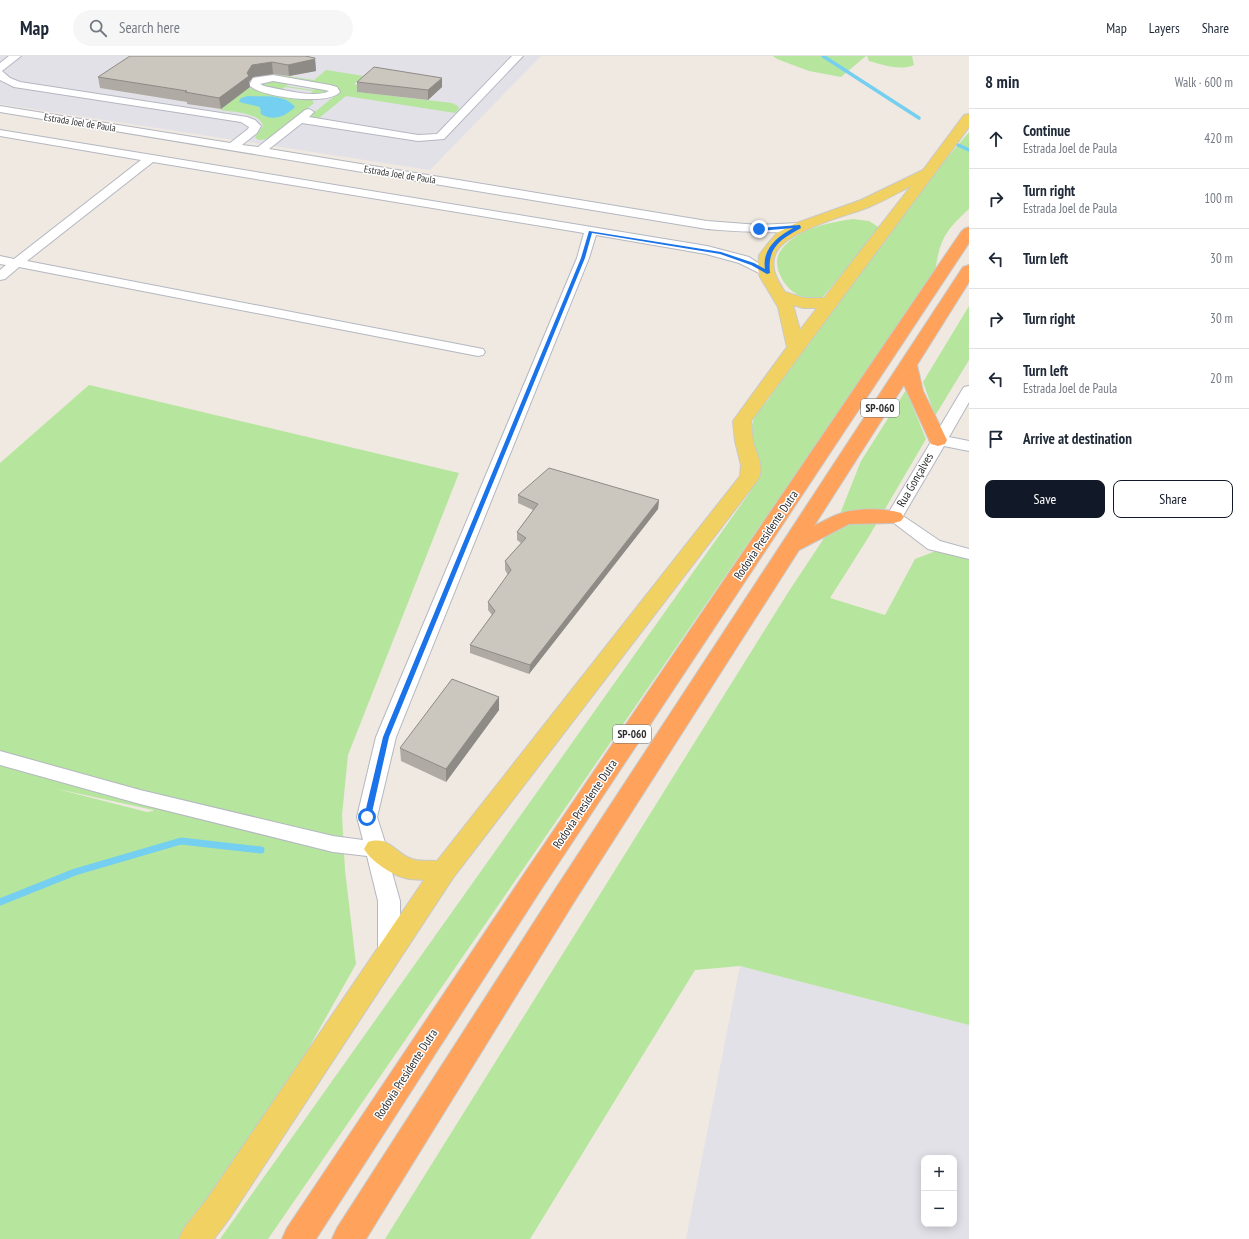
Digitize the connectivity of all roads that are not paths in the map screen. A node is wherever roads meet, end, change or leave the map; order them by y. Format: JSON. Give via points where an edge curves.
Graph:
{"nodes":[{"id":1,"x":16,"y":56,"type":"edge"},
{"id":2,"x":518,"y":56,"type":"edge"},
{"id":3,"x":0,"y":69,"type":"edge"},
{"id":4,"x":0,"y":74,"type":"edge"},
{"id":5,"x":328,"y":96,"type":"junction"},
{"id":6,"x":0,"y":109,"type":"edge"},
{"id":7,"x":969,"y":118,"type":"edge"},
{"id":8,"x":300,"y":119,"type":"junction"},
{"id":9,"x":0,"y":133,"type":"edge"},
{"id":10,"x":245,"y":138,"type":"junction"},
{"id":11,"x":270,"y":143,"type":"junction"},
{"id":12,"x":232,"y":147,"type":"junction"},
{"id":13,"x":260,"y":152,"type":"junction"},
{"id":14,"x":149,"y":159,"type":"junction"},
{"id":15,"x":388,"y":161,"type":"dead end"},
{"id":16,"x":930,"y":171,"type":"junction"},
{"id":17,"x":828,"y":217,"type":"junction"},
{"id":18,"x":878,"y":220,"type":"junction"},
{"id":19,"x":800,"y":227,"type":"junction"},
{"id":20,"x":591,"y":232,"type":"junction"},
{"id":21,"x":969,"y":232,"type":"edge"},
{"id":22,"x":0,"y":260,"type":"edge"},
{"id":23,"x":17,"y":263,"type":"junction"},
{"id":24,"x":969,"y":270,"type":"edge"},
{"id":25,"x":767,"y":273,"type":"junction"},
{"id":26,"x":0,"y":276,"type":"edge"},
{"id":27,"x":781,"y":296,"type":"junction"},
{"id":28,"x":827,"y":304,"type":"junction"},
{"id":29,"x":795,"y":346,"type":"junction"},
{"id":30,"x":478,"y":352,"type":"dead end"},
{"id":31,"x":908,"y":365,"type":"junction"},
{"id":32,"x":969,"y":390,"type":"edge"},
{"id":33,"x":938,"y":440,"type":"junction"},
{"id":34,"x":969,"y":446,"type":"edge"},
{"id":35,"x":894,"y":517,"type":"junction"},
{"id":36,"x":792,"y":546,"type":"junction"},
{"id":37,"x":969,"y":554,"type":"edge"},
{"id":38,"x":0,"y":758,"type":"edge"},
{"id":39,"x":377,"y":849,"type":"junction"},
{"id":40,"x":444,"y":872,"type":"junction"},
{"id":41,"x":389,"y":953,"type":"junction"},
{"id":42,"x":195,"y":1239,"type":"edge"},
{"id":43,"x":298,"y":1239,"type":"edge"},
{"id":44,"x":348,"y":1239,"type":"edge"}],
"edges":[{"from":1,"to":3,"type":"street"},
{"from":2,"to":8,"type":"street","via":[[440,137],[418,138]]},
{"from":4,"to":10,"type":"street","via":[[6,80],[25,86],[243,119],[255,126]]},
{"from":5,"to":5,"type":"street","via":[[335,92],[333,89],[269,78],[254,83],[258,88],[268,90],[315,98]]},
{"from":5,"to":8,"type":"street"},
{"from":6,"to":12,"type":"street","name":"Estrada Joel de Paula"},
{"from":7,"to":16,"type":"main road"},
{"from":8,"to":11,"type":"street"},
{"from":9,"to":14,"type":"street"},
{"from":10,"to":11,"type":"street"},
{"from":10,"to":12,"type":"street"},
{"from":11,"to":13,"type":"street"},
{"from":11,"to":15,"type":"street"},
{"from":12,"to":13,"type":"street","name":"Estrada Joel de Paula"},
{"from":13,"to":19,"type":"street","name":"Estrada Joel de Paula","via":[[720,227]]},
{"from":14,"to":20,"type":"street"},
{"from":14,"to":23,"type":"street"},
{"from":16,"to":17,"type":"main road","via":[[884,195]]},
{"from":16,"to":18,"type":"main road"},
{"from":17,"to":18,"type":"main road","via":[[853,216]]},
{"from":17,"to":19,"type":"main road"},
{"from":18,"to":28,"type":"main road"},
{"from":19,"to":25,"type":"main road","via":[[782,236],[770,249],[766,262]]},
{"from":20,"to":25,"type":"street","via":[[721,253],[748,262]]},
{"from":20,"to":39,"type":"street","via":[[583,258],[386,737],[367,817]]},
{"from":21,"to":43,"type":"highway","name":"Rodovia Presidente Dutra","number":"SP-060","via":[[533,881]]},
{"from":22,"to":23,"type":"street"},
{"from":23,"to":26,"type":"street"},
{"from":23,"to":30,"type":"street"},
{"from":24,"to":31,"type":"highway","number":"SP-060"},
{"from":25,"to":27,"type":"main road"},
{"from":27,"to":28,"type":"main road","via":[[803,303]]},
{"from":27,"to":29,"type":"main road","via":[[790,318]]},
{"from":28,"to":29,"type":"main road"},
{"from":29,"to":40,"type":"main road","via":[[742,421],[744,441],[751,465],[750,477]]},
{"from":31,"to":33,"type":"highway","via":[[914,391]]},
{"from":31,"to":36,"type":"highway","number":"SP-060"},
{"from":32,"to":33,"type":"street","name":"Rua Gonçalves"},
{"from":33,"to":34,"type":"street"},
{"from":33,"to":35,"type":"street","name":"Rua Gonçalves"},
{"from":35,"to":36,"type":"highway","via":[[845,518]]},
{"from":35,"to":37,"type":"street","name":"Rua Gonçalves","via":[[934,545]]},
{"from":36,"to":44,"type":"highway","number":"SP-060","via":[[565,895]]},
{"from":38,"to":39,"type":"street","via":[[140,797],[333,844]]},
{"from":39,"to":40,"type":"main road","via":[[407,869]]},
{"from":39,"to":41,"type":"street","via":[[389,901]]},
{"from":40,"to":41,"type":"main road"},
{"from":41,"to":42,"type":"main road","via":[[218,1209]]}]}
